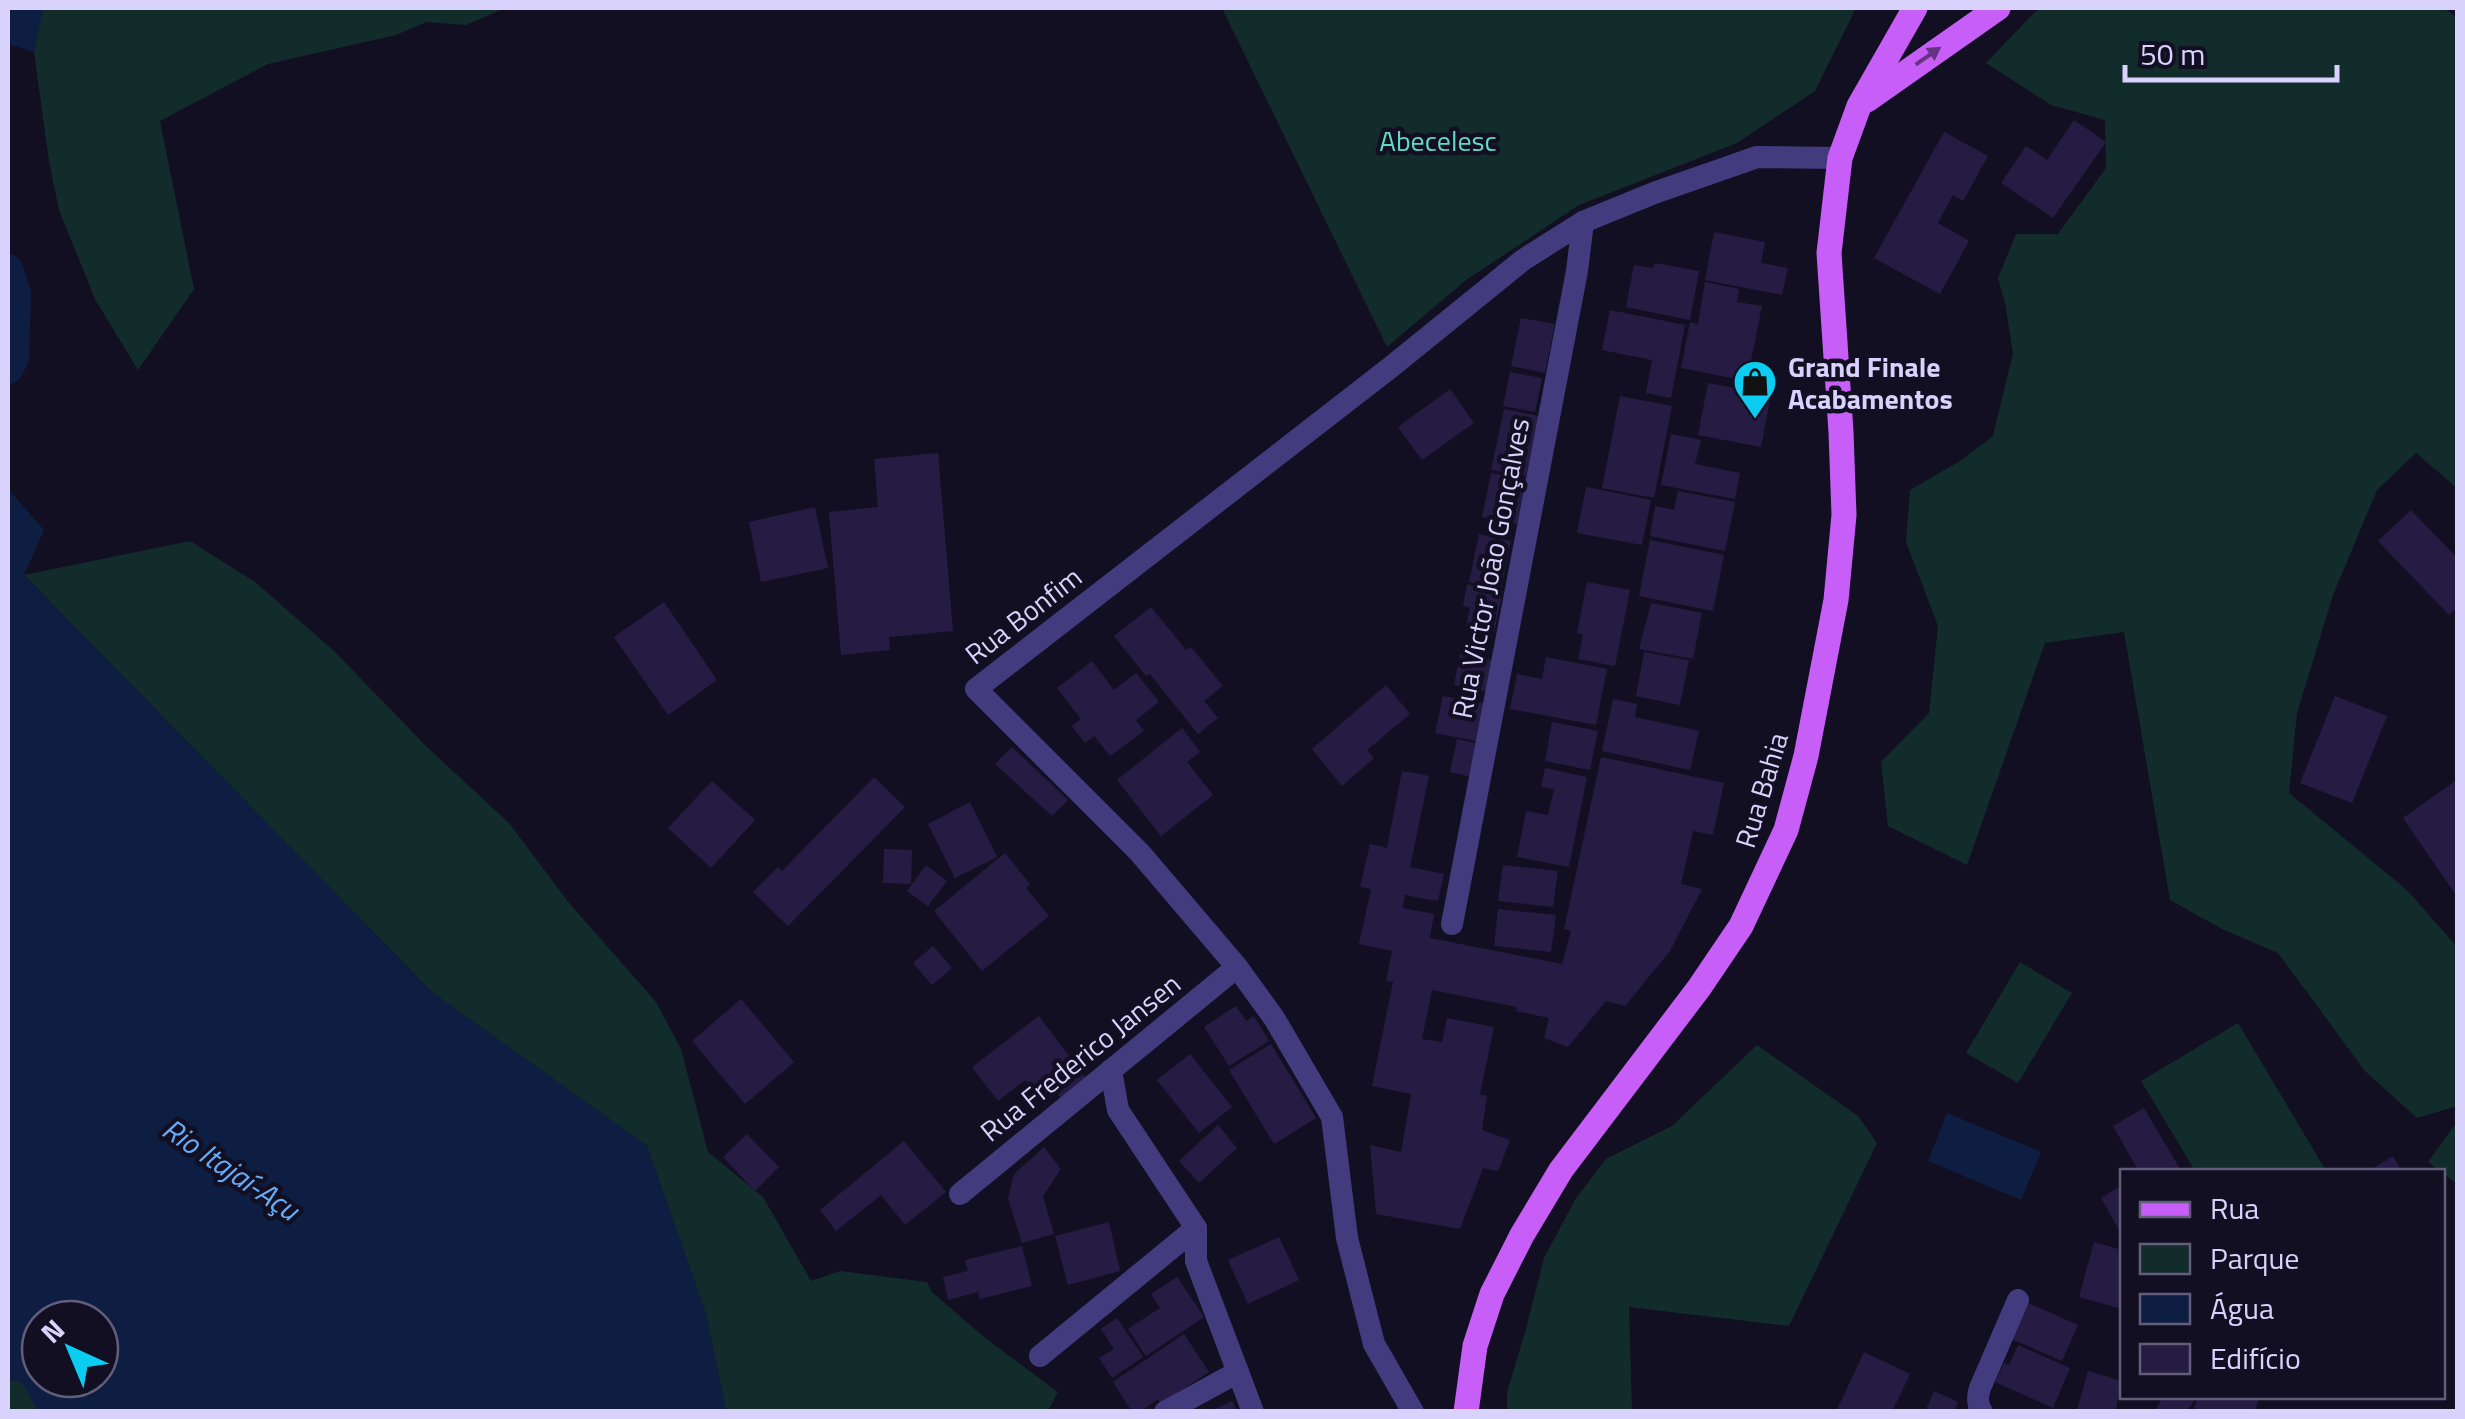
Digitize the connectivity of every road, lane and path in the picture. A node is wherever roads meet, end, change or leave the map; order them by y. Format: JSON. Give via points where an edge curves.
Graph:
{"nodes":[{"id":1,"x":1915,"y":8,"type":"edge"},
{"id":2,"x":1998,"y":8,"type":"edge"},
{"id":3,"x":1859,"y":106,"type":"junction"},
{"id":4,"x":1840,"y":158,"type":"junction"},
{"id":5,"x":1583,"y":222,"type":"junction"},
{"id":6,"x":1452,"y":924,"type":"dead end"},
{"id":7,"x":1237,"y":967,"type":"junction"},
{"id":8,"x":1111,"y":1070,"type":"junction"},
{"id":9,"x":960,"y":1194,"type":"dead end"},
{"id":10,"x":1196,"y":1228,"type":"junction"},
{"id":11,"x":2018,"y":1300,"type":"dead end"},
{"id":12,"x":1040,"y":1356,"type":"dead end"},
{"id":13,"x":1238,"y":1372,"type":"junction"},
{"id":14,"x":1165,"y":1412,"type":"edge"},
{"id":15,"x":1253,"y":1412,"type":"edge"},
{"id":16,"x":1414,"y":1412,"type":"edge"},
{"id":17,"x":1466,"y":1412,"type":"edge"},
{"id":18,"x":1982,"y":1412,"type":"edge"}],
"edges":[{"from":1,"to":3,"type":"main road","name":"Rua Bahia"},
{"from":3,"to":2,"type":"main road","one_way":true},
{"from":3,"to":4,"type":"main road","name":"Rua Bahia"},
{"from":4,"to":5,"type":"street","name":"Rua Bonfim","via":[[1757,157]]},
{"from":4,"to":17,"type":"main road","name":"Rua Bahia","via":[[1828,253],[1844,514],[1836,600],[1786,830],[1741,926],[1561,1170],[1522,1236],[1486,1311]]},
{"from":5,"to":6,"type":"street","name":"Rua Victor João Gonçalves"},
{"from":5,"to":7,"type":"street","name":"Rua Bonfim","via":[[1523,260],[976,689],[1140,854]]},
{"from":7,"to":8,"type":"street","name":"Rua Frederico Jansen"},
{"from":7,"to":16,"type":"street","name":"Rua Bonfim","via":[[1332,1117],[1347,1238],[1374,1344]]},
{"from":8,"to":9,"type":"street","name":"Rua Frederico Jansen"},
{"from":8,"to":10,"type":"street","via":[[1118,1110]]},
{"from":10,"to":12,"type":"street"},
{"from":10,"to":13,"type":"street","via":[[1196,1261]]},
{"from":11,"to":18,"type":"street","via":[[1980,1388]]},
{"from":13,"to":14,"type":"street"},
{"from":13,"to":15,"type":"street"}]}
